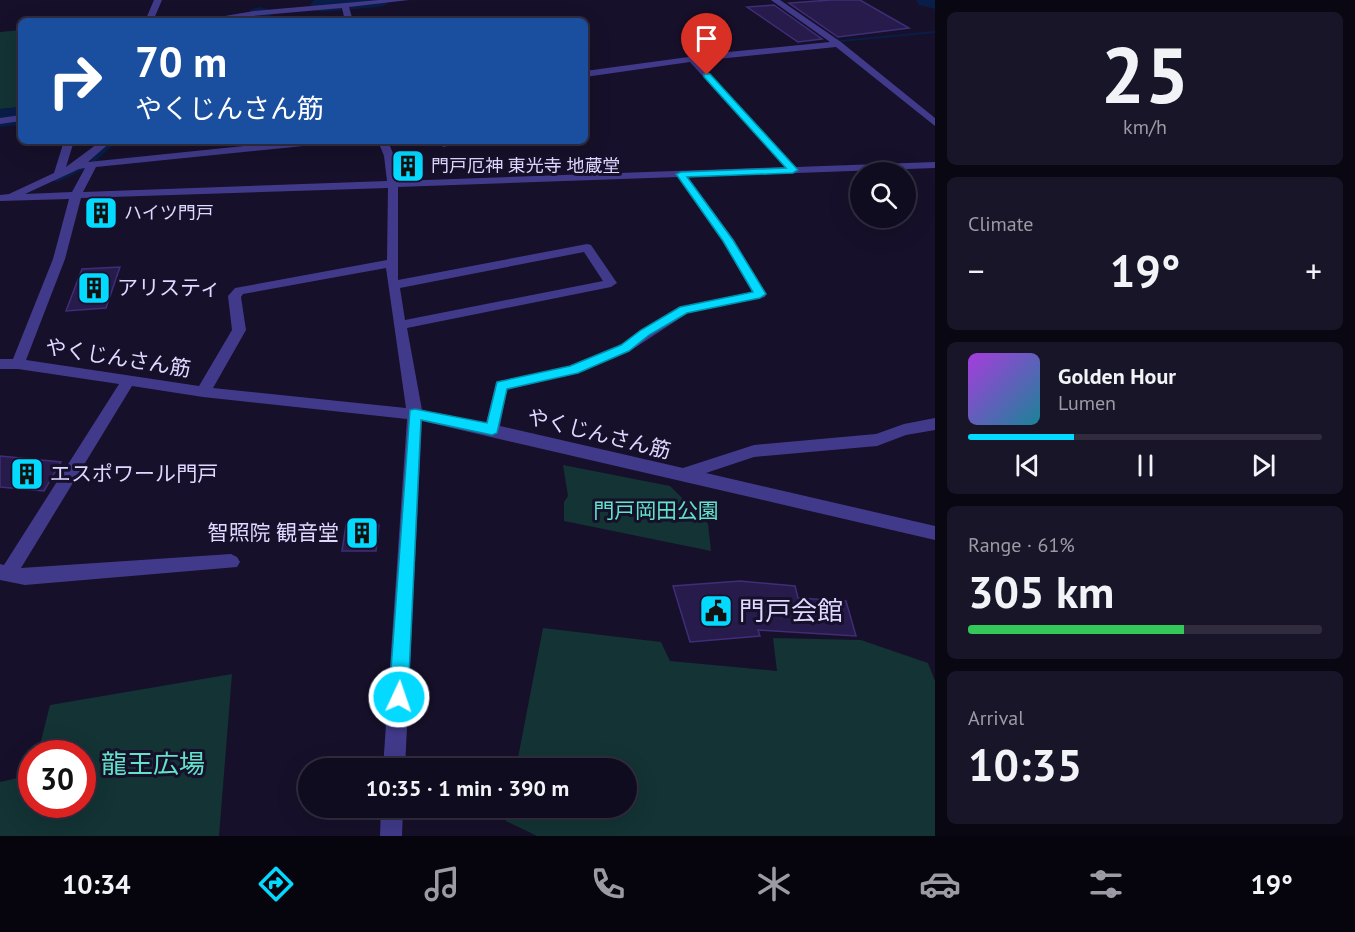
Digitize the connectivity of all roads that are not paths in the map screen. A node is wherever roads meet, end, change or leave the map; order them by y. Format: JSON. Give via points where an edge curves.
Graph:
{"nodes":[{"id":1,"x":158,"y":0,"type":"edge"},
{"id":2,"x":286,"y":0,"type":"edge"},
{"id":3,"x":323,"y":0,"type":"edge"},
{"id":4,"x":405,"y":0,"type":"edge"},
{"id":5,"x":775,"y":0,"type":"edge"},
{"id":6,"x":345,"y":6,"type":"junction"},
{"id":7,"x":310,"y":9,"type":"junction"},
{"id":8,"x":294,"y":10,"type":"junction"},
{"id":9,"x":271,"y":13,"type":"junction"},
{"id":10,"x":150,"y":18,"type":"edge"},
{"id":11,"x":220,"y":18,"type":"edge"},
{"id":12,"x":263,"y":18,"type":"edge"},
{"id":13,"x":348,"y":18,"type":"edge"},
{"id":14,"x":838,"y":44,"type":"junction"},
{"id":15,"x":692,"y":60,"type":"junction"},
{"id":16,"x":588,"y":74,"type":"edge"},
{"id":17,"x":18,"y":118,"type":"edge"},
{"id":18,"x":0,"y":121,"type":"edge"},
{"id":19,"x":935,"y":123,"type":"edge"},
{"id":20,"x":68,"y":144,"type":"edge"},
{"id":21,"x":103,"y":144,"type":"edge"},
{"id":22,"x":261,"y":144,"type":"edge"},
{"id":23,"x":384,"y":144,"type":"edge"},
{"id":24,"x":220,"y":146,"type":"edge"},
{"id":25,"x":92,"y":164,"type":"junction"},
{"id":26,"x":935,"y":165,"type":"edge"},
{"id":27,"x":77,"y":166,"type":"junction"},
{"id":28,"x":793,"y":170,"type":"junction"},
{"id":29,"x":59,"y":174,"type":"junction"},
{"id":30,"x":681,"y":174,"type":"junction"},
{"id":31,"x":393,"y":184,"type":"junction"},
{"id":32,"x":76,"y":195,"type":"junction"},
{"id":33,"x":2,"y":199,"type":"edge"},
{"id":34,"x":392,"y":263,"type":"junction"},
{"id":35,"x":393,"y":285,"type":"junction"},
{"id":36,"x":400,"y":325,"type":"junction"},
{"id":37,"x":0,"y":364,"type":"edge"},
{"id":38,"x":18,"y":364,"type":"junction"},
{"id":39,"x":129,"y":380,"type":"junction"},
{"id":40,"x":203,"y":392,"type":"junction"},
{"id":41,"x":415,"y":414,"type":"junction"},
{"id":42,"x":935,"y":424,"type":"edge"},
{"id":43,"x":492,"y":429,"type":"junction"},
{"id":44,"x":681,"y":475,"type":"junction"},
{"id":45,"x":935,"y":533,"type":"edge"},
{"id":46,"x":231,"y":562,"type":"dead end"},
{"id":47,"x":4,"y":572,"type":"edge"},
{"id":48,"x":395,"y":758,"type":"edge"},
{"id":49,"x":391,"y":818,"type":"edge"},
{"id":50,"x":390,"y":836,"type":"edge"}],
"edges":[{"from":1,"to":10,"type":"street"},
{"from":2,"to":8,"type":"street"},
{"from":3,"to":7,"type":"street"},
{"from":4,"to":6,"type":"street"},
{"from":5,"to":14,"type":"street"},
{"from":6,"to":7,"type":"street"},
{"from":6,"to":13,"type":"street"},
{"from":7,"to":8,"type":"street"},
{"from":8,"to":9,"type":"street"},
{"from":9,"to":11,"type":"street"},
{"from":9,"to":12,"type":"street"},
{"from":14,"to":15,"type":"street"},
{"from":14,"to":19,"type":"street"},
{"from":15,"to":16,"type":"street"},
{"from":15,"to":28,"type":"street"},
{"from":17,"to":18,"type":"street"},
{"from":20,"to":29,"type":"street"},
{"from":21,"to":27,"type":"street"},
{"from":22,"to":24,"type":"street"},
{"from":23,"to":31,"type":"street"},
{"from":24,"to":25,"type":"street"},
{"from":25,"to":27,"type":"street"},
{"from":25,"to":32,"type":"street"},
{"from":26,"to":28,"type":"street"},
{"from":27,"to":29,"type":"street"},
{"from":28,"to":30,"type":"street"},
{"from":29,"to":33,"type":"street"},
{"from":30,"to":31,"type":"street"},
{"from":30,"to":43,"type":"street","via":[[760,294],[684,310],[625,348],[573,370],[501,386]]},
{"from":31,"to":32,"type":"street"},
{"from":31,"to":34,"type":"street"},
{"from":32,"to":33,"type":"street"},
{"from":32,"to":38,"type":"street","via":[[59,259]]},
{"from":34,"to":35,"type":"street"},
{"from":34,"to":40,"type":"street","via":[[238,291],[234,296],[239,330]]},
{"from":35,"to":36,"type":"street"},
{"from":35,"to":36,"type":"street","via":[[587,248],[611,283]]},
{"from":36,"to":41,"type":"street"},
{"from":37,"to":38,"type":"street","name":"やくじんさん筋"},
{"from":38,"to":39,"type":"street","name":"やくじんさん筋"},
{"from":39,"to":40,"type":"street","name":"やくじんさん筋"},
{"from":39,"to":47,"type":"street"},
{"from":40,"to":41,"type":"street","name":"やくじんさん筋"},
{"from":41,"to":43,"type":"street","name":"やくじんさん筋"},
{"from":41,"to":48,"type":"street"},
{"from":42,"to":44,"type":"street","via":[[877,440],[754,451]]},
{"from":43,"to":44,"type":"street","name":"やくじんさん筋"},
{"from":44,"to":45,"type":"street","name":"やくじんさん筋"},
{"from":46,"to":47,"type":"street","via":[[25,577]]},
{"from":49,"to":50,"type":"street"}]}
